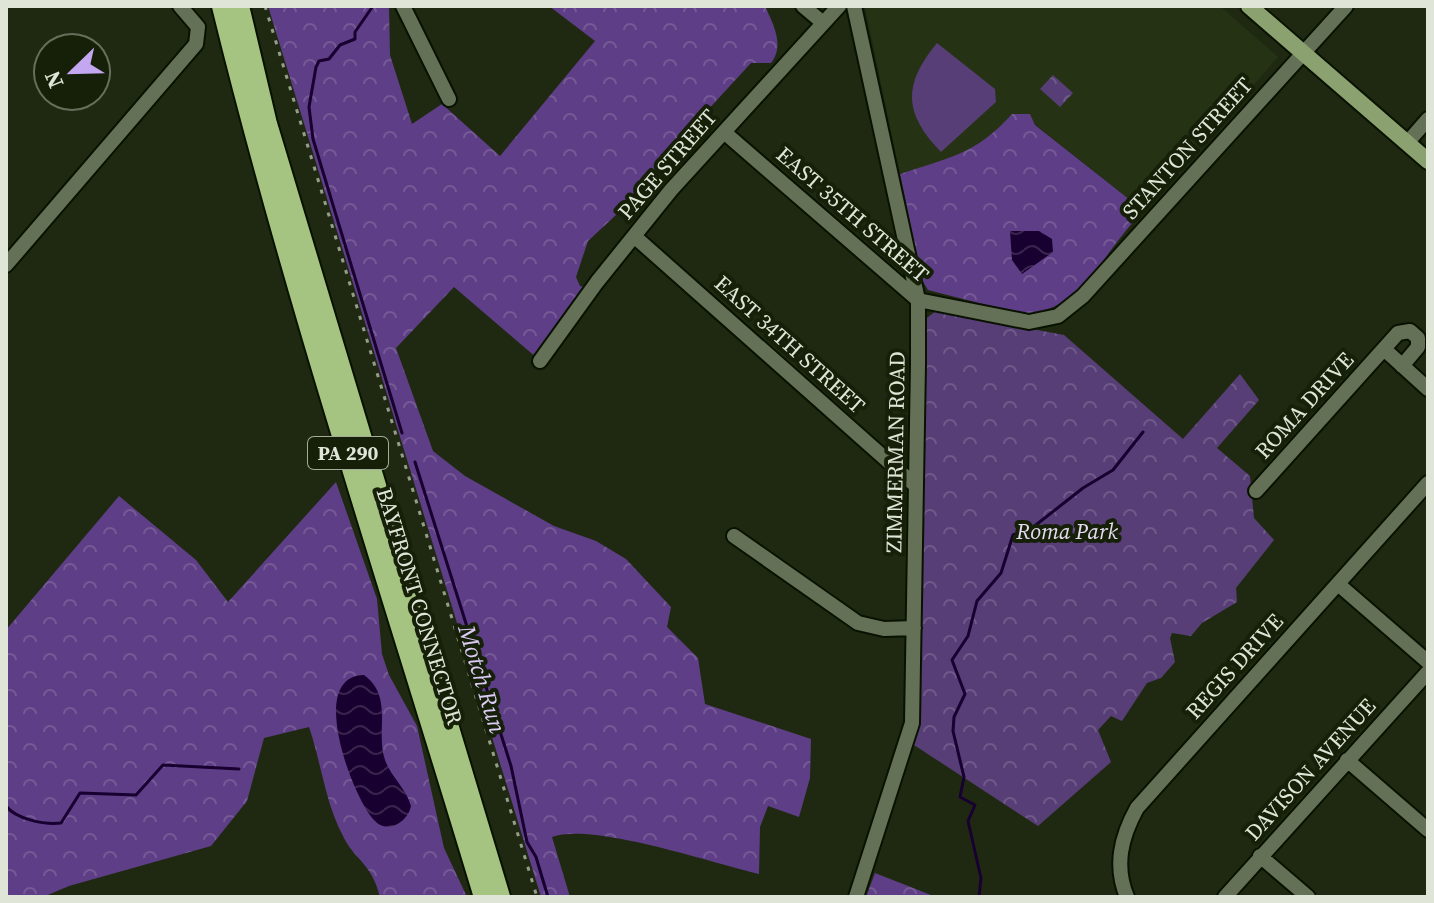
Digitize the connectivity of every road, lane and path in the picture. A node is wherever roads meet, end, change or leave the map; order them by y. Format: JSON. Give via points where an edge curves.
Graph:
{"nodes":[{"id":1,"x":180,"y":6,"type":"edge"},
{"id":2,"x":222,"y":6,"type":"edge"},
{"id":3,"x":239,"y":6,"type":"edge"},
{"id":4,"x":403,"y":6,"type":"edge"},
{"id":5,"x":803,"y":6,"type":"edge"},
{"id":6,"x":839,"y":6,"type":"edge"},
{"id":7,"x":854,"y":6,"type":"edge"},
{"id":8,"x":1249,"y":6,"type":"edge"},
{"id":9,"x":1346,"y":6,"type":"edge"},
{"id":10,"x":822,"y":22,"type":"junction"},
{"id":11,"x":1303,"y":53,"type":"junction"},
{"id":12,"x":449,"y":99,"type":"dead end"},
{"id":13,"x":1428,"y":119,"type":"edge"},
{"id":14,"x":724,"y":132,"type":"junction"},
{"id":15,"x":1407,"y":143,"type":"junction"},
{"id":16,"x":1428,"y":161,"type":"edge"},
{"id":17,"x":634,"y":236,"type":"junction"},
{"id":18,"x":6,"y":265,"type":"edge"},
{"id":19,"x":918,"y":300,"type":"junction"},
{"id":20,"x":1058,"y":316,"type":"joint"},
{"id":21,"x":1384,"y":349,"type":"junction"},
{"id":22,"x":540,"y":361,"type":"dead end"},
{"id":23,"x":1402,"y":366,"type":"junction"},
{"id":24,"x":1428,"y":389,"type":"edge"},
{"id":25,"x":1428,"y":483,"type":"edge"},
{"id":26,"x":916,"y":486,"type":"junction"},
{"id":27,"x":1256,"y":491,"type":"dead end"},
{"id":28,"x":734,"y":536,"type":"dead end"},
{"id":29,"x":1338,"y":584,"type":"junction"},
{"id":30,"x":914,"y":628,"type":"junction"},
{"id":31,"x":1428,"y":662,"type":"edge"},
{"id":32,"x":1428,"y":672,"type":"edge"},
{"id":33,"x":1347,"y":760,"type":"junction"},
{"id":34,"x":1428,"y":830,"type":"edge"},
{"id":35,"x":1260,"y":856,"type":"junction"},
{"id":36,"x":484,"y":897,"type":"edge"},
{"id":37,"x":500,"y":897,"type":"edge"},
{"id":38,"x":856,"y":897,"type":"edge"},
{"id":39,"x":1127,"y":897,"type":"edge"},
{"id":40,"x":1225,"y":897,"type":"edge"},
{"id":41,"x":1308,"y":897,"type":"edge"}],
"edges":[{"from":1,"to":18,"type":"street","via":[[199,33],[196,44]]},
{"from":2,"to":36,"type":"highway","name":"BAYFRONT CONNECTOR","number":"PA 290","via":[[314,342]]},
{"from":3,"to":37,"type":"highway","name":"BAYFRONT CONNECTOR","number":"PA 290","via":[[267,124]]},
{"from":4,"to":12,"type":"street"},
{"from":5,"to":10,"type":"street"},
{"from":6,"to":10,"type":"street","name":"PAGE STREET"},
{"from":7,"to":19,"type":"street","name":"ZIMMERMAN ROAD"},
{"from":8,"to":11,"type":"main road"},
{"from":9,"to":11,"type":"street","name":"STANTON STREET"},
{"from":10,"to":14,"type":"street","name":"PAGE STREET"},
{"from":11,"to":15,"type":"main road"},
{"from":11,"to":20,"type":"street","name":"STANTON STREET","via":[[1087,292]]},
{"from":13,"to":15,"type":"street"},
{"from":14,"to":17,"type":"street","name":"PAGE STREET"},
{"from":14,"to":19,"type":"street","name":"EAST 35TH STREET"},
{"from":15,"to":16,"type":"main road"},
{"from":17,"to":22,"type":"street","name":"PAGE STREET"},
{"from":17,"to":26,"type":"street","name":"EAST 34TH STREET"},
{"from":19,"to":20,"type":"street","name":"EAST 35TH STREET","via":[[1021,321]]},
{"from":19,"to":26,"type":"street","name":"ZIMMERMAN ROAD"},
{"from":21,"to":23,"type":"street"},
{"from":21,"to":23,"type":"street","via":[[1401,331],[1414,332],[1418,347]]},
{"from":21,"to":27,"type":"street","name":"ROMA DRIVE"},
{"from":23,"to":24,"type":"street"},
{"from":25,"to":29,"type":"street","name":"REGIS DRIVE"},
{"from":26,"to":30,"type":"street","name":"ZIMMERMAN ROAD"},
{"from":28,"to":30,"type":"street","via":[[858,623]]},
{"from":29,"to":31,"type":"street"},
{"from":29,"to":39,"type":"street","name":"REGIS DRIVE","via":[[1137,808],[1120,856]]},
{"from":30,"to":38,"type":"street","name":"ZIMMERMAN ROAD","via":[[912,727]]},
{"from":32,"to":33,"type":"street","name":"DAVISON AVENUE"},
{"from":33,"to":34,"type":"street"},
{"from":33,"to":35,"type":"street","name":"DAVISON AVENUE"},
{"from":35,"to":40,"type":"street","name":"DAVISON AVENUE"},
{"from":35,"to":41,"type":"street"}]}
